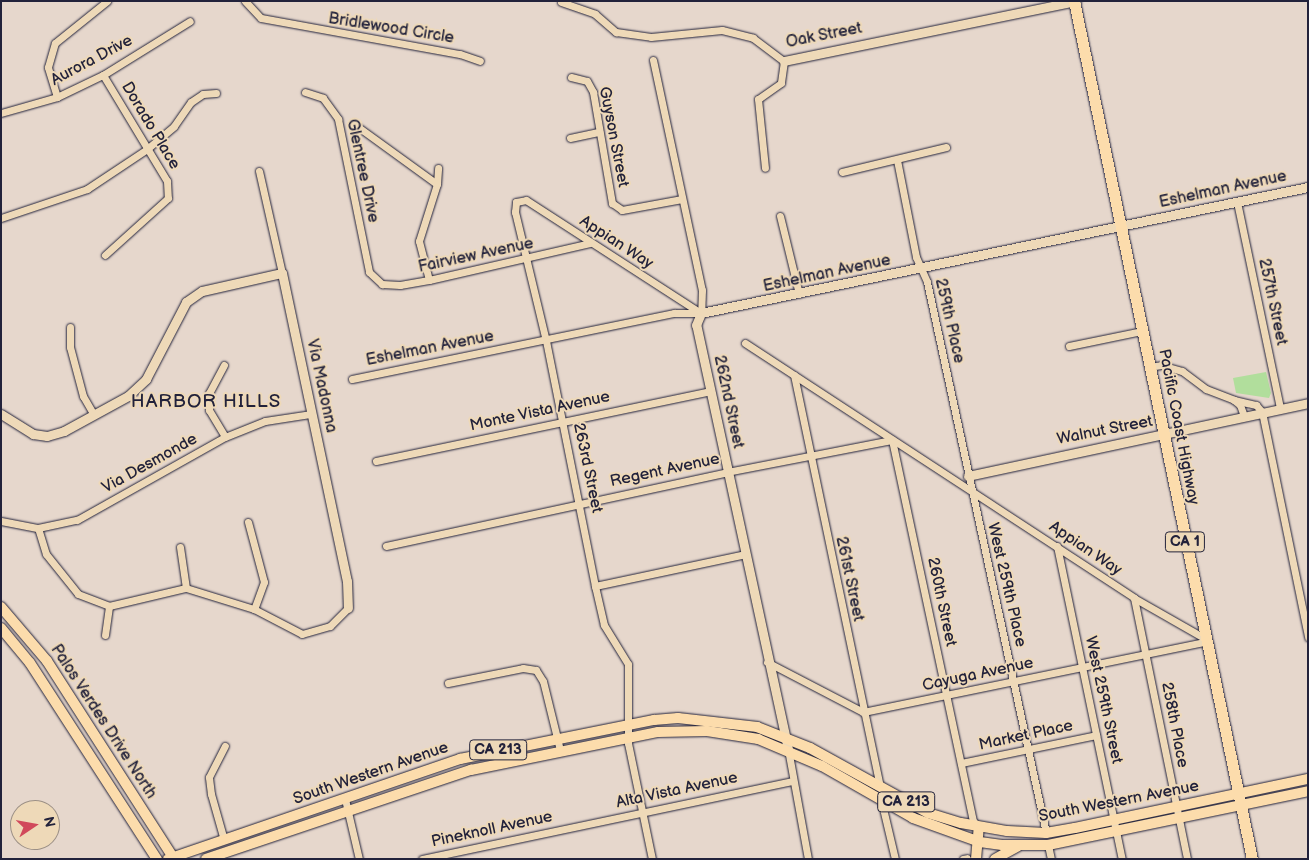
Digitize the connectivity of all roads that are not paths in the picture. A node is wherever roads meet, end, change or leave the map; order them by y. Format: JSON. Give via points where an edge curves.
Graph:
{"nodes":[{"id":1,"x":107,"y":1,"type":"edge"},
{"id":2,"x":245,"y":1,"type":"edge"},
{"id":3,"x":1075,"y":1,"type":"edge"},
{"id":4,"x":561,"y":2,"type":"edge"},
{"id":5,"x":190,"y":21,"type":"dead end"},
{"id":6,"x":653,"y":60,"type":"dead end"},
{"id":7,"x":480,"y":61,"type":"dead end"},
{"id":8,"x":784,"y":61,"type":"junction"},
{"id":9,"x":103,"y":75,"type":"junction"},
{"id":10,"x":571,"y":77,"type":"dead end"},
{"id":11,"x":305,"y":92,"type":"dead end"},
{"id":12,"x":216,"y":93,"type":"dead end"},
{"id":13,"x":57,"y":97,"type":"junction"},
{"id":14,"x":1,"y":113,"type":"edge"},
{"id":15,"x":354,"y":124,"type":"dead end"},
{"id":16,"x":599,"y":132,"type":"junction"},
{"id":17,"x":570,"y":138,"type":"dead end"},
{"id":18,"x":946,"y":146,"type":"dead end"},
{"id":19,"x":147,"y":149,"type":"junction"},
{"id":20,"x":896,"y":160,"type":"junction"},
{"id":21,"x":438,"y":168,"type":"dead end"},
{"id":22,"x":765,"y":168,"type":"dead end"},
{"id":23,"x":258,"y":171,"type":"dead end"},
{"id":24,"x":842,"y":172,"type":"dead end"},
{"id":25,"x":437,"y":184,"type":"junction"},
{"id":26,"x":1308,"y":187,"type":"edge"},
{"id":27,"x":682,"y":199,"type":"junction"},
{"id":28,"x":516,"y":202,"type":"joint"},
{"id":29,"x":1236,"y":202,"type":"junction"},
{"id":30,"x":780,"y":216,"type":"dead end"},
{"id":31,"x":1,"y":218,"type":"edge"},
{"id":32,"x":1122,"y":226,"type":"junction"},
{"id":33,"x":591,"y":244,"type":"junction"},
{"id":34,"x":105,"y":255,"type":"dead end"},
{"id":35,"x":526,"y":260,"type":"junction"},
{"id":36,"x":922,"y":269,"type":"junction"},
{"id":37,"x":369,"y":272,"type":"joint"},
{"id":38,"x":282,"y":273,"type":"junction"},
{"id":39,"x":429,"y":280,"type":"junction"},
{"id":40,"x":799,"y":294,"type":"junction"},
{"id":41,"x":701,"y":313,"type":"junction"},
{"id":42,"x":70,"y":327,"type":"dead end"},
{"id":43,"x":1142,"y":330,"type":"junction"},
{"id":44,"x":546,"y":341,"type":"junction"},
{"id":45,"x":746,"y":343,"type":"dead end"},
{"id":46,"x":1069,"y":346,"type":"dead end"},
{"id":47,"x":224,"y":365,"type":"dead end"},
{"id":48,"x":1149,"y":367,"type":"junction"},
{"id":49,"x":794,"y":375,"type":"junction"},
{"id":50,"x":352,"y":379,"type":"dead end"},
{"id":51,"x":710,"y":391,"type":"junction"},
{"id":52,"x":1234,"y":400,"type":"junction"},
{"id":53,"x":1308,"y":403,"type":"edge"},
{"id":54,"x":1280,"y":408,"type":"junction"},
{"id":55,"x":1262,"y":412,"type":"junction"},
{"id":56,"x":1,"y":414,"type":"edge"},
{"id":57,"x":311,"y":414,"type":"junction"},
{"id":58,"x":94,"y":415,"type":"junction"},
{"id":59,"x":1244,"y":416,"type":"junction"},
{"id":60,"x":563,"y":421,"type":"junction"},
{"id":61,"x":1163,"y":435,"type":"junction"},
{"id":62,"x":225,"y":437,"type":"junction"},
{"id":63,"x":892,"y":440,"type":"junction"},
{"id":64,"x":809,"y":456,"type":"junction"},
{"id":65,"x":376,"y":461,"type":"dead end"},
{"id":66,"x":727,"y":472,"type":"junction"},
{"id":67,"x":968,"y":476,"type":"junction"},
{"id":68,"x":955,"y":478,"type":"junction"},
{"id":69,"x":971,"y":490,"type":"junction"},
{"id":70,"x":581,"y":503,"type":"junction"},
{"id":71,"x":1,"y":522,"type":"edge"},
{"id":72,"x":248,"y":522,"type":"dead end"},
{"id":73,"x":38,"y":528,"type":"junction"},
{"id":74,"x":386,"y":546,"type":"dead end"},
{"id":75,"x":1057,"y":546,"type":"junction"},
{"id":76,"x":180,"y":547,"type":"dead end"},
{"id":77,"x":745,"y":554,"type":"junction"},
{"id":78,"x":595,"y":586,"type":"junction"},
{"id":79,"x":186,"y":588,"type":"junction"},
{"id":80,"x":1134,"y":598,"type":"junction"},
{"id":81,"x":109,"y":606,"type":"junction"},
{"id":82,"x":1,"y":607,"type":"edge"},
{"id":83,"x":348,"y":608,"type":"joint"},
{"id":84,"x":254,"y":609,"type":"junction"},
{"id":85,"x":1,"y":628,"type":"edge"},
{"id":86,"x":105,"y":635,"type":"dead end"},
{"id":87,"x":1308,"y":637,"type":"edge"},
{"id":88,"x":1204,"y":640,"type":"junction"},
{"id":89,"x":1146,"y":654,"type":"junction"},
{"id":90,"x":768,"y":662,"type":"junction"},
{"id":91,"x":1082,"y":668,"type":"junction"},
{"id":92,"x":1014,"y":682,"type":"junction"},
{"id":93,"x":448,"y":683,"type":"dead end"},
{"id":94,"x":947,"y":695,"type":"junction"},
{"id":95,"x":863,"y":712,"type":"junction"},
{"id":96,"x":627,"y":724,"type":"junction"},
{"id":97,"x":1096,"y":735,"type":"junction"},
{"id":98,"x":628,"y":736,"type":"junction"},
{"id":99,"x":783,"y":736,"type":"junction"},
{"id":100,"x":558,"y":738,"type":"junction"},
{"id":101,"x":225,"y":746,"type":"dead end"},
{"id":102,"x":788,"y":749,"type":"junction"},
{"id":103,"x":560,"y":750,"type":"junction"},
{"id":104,"x":1028,"y":750,"type":"junction"},
{"id":105,"x":961,"y":764,"type":"junction"},
{"id":106,"x":1308,"y":779,"type":"edge"},
{"id":107,"x":792,"y":781,"type":"junction"},
{"id":108,"x":880,"y":788,"type":"junction"},
{"id":109,"x":1308,"y":792,"type":"edge"},
{"id":110,"x":1238,"y":793,"type":"junction"},
{"id":111,"x":345,"y":799,"type":"junction"},
{"id":112,"x":882,"y":804,"type":"junction"},
{"id":113,"x":1241,"y":806,"type":"junction"},
{"id":114,"x":1176,"y":807,"type":"junction"},
{"id":115,"x":348,"y":810,"type":"junction"},
{"id":116,"x":642,"y":811,"type":"junction"},
{"id":117,"x":1178,"y":819,"type":"junction"},
{"id":118,"x":1114,"y":820,"type":"junction"},
{"id":119,"x":979,"y":827,"type":"junction"},
{"id":120,"x":568,"y":829,"type":"joint"},
{"id":121,"x":1116,"y":832,"type":"junction"},
{"id":122,"x":1046,"y":833,"type":"junction"},
{"id":123,"x":224,"y":840,"type":"junction"},
{"id":124,"x":980,"y":842,"type":"junction"},
{"id":125,"x":1048,"y":845,"type":"junction"},
{"id":126,"x":1018,"y":846,"type":"junction"},
{"id":127,"x":172,"y":858,"type":"edge"},
{"id":128,"x":158,"y":859,"type":"edge"},
{"id":129,"x":206,"y":859,"type":"edge"},
{"id":130,"x":359,"y":859,"type":"edge"},
{"id":131,"x":422,"y":859,"type":"edge"},
{"id":132,"x":652,"y":859,"type":"edge"},
{"id":133,"x":808,"y":859,"type":"edge"},
{"id":134,"x":895,"y":859,"type":"edge"},
{"id":135,"x":969,"y":859,"type":"edge"},
{"id":136,"x":994,"y":859,"type":"edge"},
{"id":137,"x":1051,"y":859,"type":"edge"},
{"id":138,"x":1122,"y":859,"type":"edge"},
{"id":139,"x":1187,"y":859,"type":"edge"},
{"id":140,"x":1252,"y":859,"type":"edge"}],
"edges":[{"from":1,"to":13,"type":"street","via":[[55,43],[48,67]]},
{"from":2,"to":7,"type":"street","name":"Bridlewood Circle","via":[[261,18],[460,54]]},
{"from":3,"to":8,"type":"street","name":"Oak Street"},
{"from":3,"to":32,"type":"highway","name":"Pacific Coast Highway","number":"CA 1"},
{"from":4,"to":8,"type":"street","name":"Oak Street","via":[[595,14],[616,32],[651,37],[722,30],[753,38]]},
{"from":5,"to":9,"type":"street","name":"Aurora Drive"},
{"from":6,"to":27,"type":"street","name":"262nd Street"},
{"from":8,"to":22,"type":"street","via":[[781,83],[758,99]]},
{"from":9,"to":13,"type":"street","name":"Aurora Drive"},
{"from":9,"to":19,"type":"street","name":"Dorado Place"},
{"from":10,"to":16,"type":"street","name":"Guyson Street","via":[[584,80],[590,86]]},
{"from":11,"to":37,"type":"street","name":"Glentree Drive","via":[[323,98],[338,119]]},
{"from":12,"to":19,"type":"street","via":[[203,94],[191,102],[174,126]]},
{"from":13,"to":14,"type":"street","name":"Aurora Drive"},
{"from":15,"to":25,"type":"street"},
{"from":16,"to":17,"type":"street"},
{"from":16,"to":27,"type":"street","name":"Guyson Street","via":[[612,203],[622,210]]},
{"from":18,"to":20,"type":"street"},
{"from":19,"to":31,"type":"street","via":[[87,190]]},
{"from":19,"to":34,"type":"street","name":"Dorado Place","via":[[167,180],[168,198]]},
{"from":20,"to":24,"type":"street"},
{"from":20,"to":36,"type":"street","name":"259th Place","via":[[916,257]]},
{"from":21,"to":25,"type":"street"},
{"from":23,"to":38,"type":"street","name":"Via Madonna","via":[[265,187]]},
{"from":25,"to":39,"type":"street","via":[[419,241]]},
{"from":26,"to":29,"type":"street","name":"Eshelman Avenue"},
{"from":27,"to":41,"type":"street","name":"262nd Street","via":[[702,290]]},
{"from":28,"to":33,"type":"street","name":"Appian Way","via":[[526,200]]},
{"from":28,"to":35,"type":"street","name":"263rd Street","via":[[514,212]]},
{"from":29,"to":32,"type":"street","name":"Eshelman Avenue"},
{"from":29,"to":54,"type":"street","name":"257th Street"},
{"from":30,"to":40,"type":"street"},
{"from":32,"to":36,"type":"street","name":"Eshelman Avenue"},
{"from":32,"to":43,"type":"highway","name":"Pacific Coast Highway","number":"CA 1"},
{"from":33,"to":35,"type":"street","name":"Fairview Avenue"},
{"from":33,"to":41,"type":"street","name":"Appian Way"},
{"from":35,"to":39,"type":"street","name":"Fairview Avenue"},
{"from":35,"to":44,"type":"street","name":"263rd Street"},
{"from":36,"to":40,"type":"street","name":"Eshelman Avenue"},
{"from":36,"to":67,"type":"street","name":"259th Place"},
{"from":37,"to":39,"type":"street","name":"Fairview Avenue","via":[[382,284],[400,286]]},
{"from":38,"to":57,"type":"street","name":"Via Madonna"},
{"from":38,"to":58,"type":"street","via":[[202,291],[186,302],[146,379],[128,396]]},
{"from":40,"to":41,"type":"street","name":"Eshelman Avenue"},
{"from":41,"to":44,"type":"street","name":"Eshelman Avenue","via":[[674,314]]},
{"from":41,"to":51,"type":"street","name":"262nd Street","via":[[696,325]]},
{"from":42,"to":58,"type":"street","via":[[70,347],[83,396]]},
{"from":43,"to":46,"type":"street"},
{"from":43,"to":48,"type":"highway","name":"Pacific Coast Highway","number":"CA 1"},
{"from":44,"to":50,"type":"street","name":"Eshelman Avenue"},
{"from":44,"to":60,"type":"street","name":"263rd Street"},
{"from":45,"to":49,"type":"street","name":"Appian Way"},
{"from":47,"to":62,"type":"street","via":[[209,393],[209,410]]},
{"from":48,"to":52,"type":"street","via":[[1174,368],[1206,389]]},
{"from":48,"to":61,"type":"highway","name":"Pacific Coast Highway","number":"CA 1"},
{"from":49,"to":63,"type":"street","name":"Appian Way"},
{"from":49,"to":64,"type":"street","name":"261st Street"},
{"from":51,"to":60,"type":"street","name":"Monte Vista Avenue"},
{"from":51,"to":66,"type":"street","name":"262nd Street"},
{"from":52,"to":55,"type":"street","via":[[1256,405]]},
{"from":52,"to":59,"type":"street"},
{"from":53,"to":54,"type":"street","name":"Walnut Street"},
{"from":54,"to":55,"type":"street","name":"Walnut Street"},
{"from":55,"to":59,"type":"street","name":"Walnut Street"},
{"from":55,"to":87,"type":"street"},
{"from":56,"to":58,"type":"street","via":[[33,434],[47,436]]},
{"from":57,"to":62,"type":"street","name":"Via Desmonde","via":[[265,421]]},
{"from":57,"to":83,"type":"street","name":"Via Madonna","via":[[347,581]]},
{"from":59,"to":61,"type":"street","name":"Walnut Street"},
{"from":60,"to":65,"type":"street","name":"Monte Vista Avenue"},
{"from":60,"to":70,"type":"street","name":"263rd Street"},
{"from":61,"to":67,"type":"street","name":"Walnut Street"},
{"from":61,"to":88,"type":"highway","name":"Pacific Coast Highway","number":"CA 1"},
{"from":62,"to":73,"type":"street","name":"Via Desmonde","via":[[77,520]]},
{"from":63,"to":64,"type":"street","name":"Regent Avenue"},
{"from":63,"to":68,"type":"street","name":"Appian Way"},
{"from":63,"to":94,"type":"street","name":"260th Street"},
{"from":64,"to":66,"type":"street","name":"Regent Avenue"},
{"from":64,"to":95,"type":"street","name":"261st Street"},
{"from":66,"to":70,"type":"street","name":"Regent Avenue"},
{"from":66,"to":77,"type":"street","name":"262nd Street"},
{"from":67,"to":68,"type":"street"},
{"from":67,"to":69,"type":"street","name":"259th Place"},
{"from":68,"to":69,"type":"street","name":"Appian Way"},
{"from":69,"to":75,"type":"street","name":"Appian Way"},
{"from":69,"to":92,"type":"street","name":"West 259th Place"},
{"from":70,"to":74,"type":"street","name":"Regent Avenue"},
{"from":70,"to":78,"type":"street","name":"263rd Street"},
{"from":71,"to":73,"type":"street","name":"Via Desmonde"},
{"from":72,"to":84,"type":"street","via":[[264,582]]},
{"from":73,"to":81,"type":"street","via":[[46,554],[78,594]]},
{"from":75,"to":80,"type":"street","name":"Appian Way"},
{"from":75,"to":91,"type":"street","name":"West 259th Street"},
{"from":76,"to":79,"type":"street"},
{"from":77,"to":78,"type":"street"},
{"from":77,"to":90,"type":"street","name":"262nd Street"},
{"from":78,"to":96,"type":"street","name":"263rd Street","via":[[604,624],[628,664]]},
{"from":79,"to":81,"type":"street"},
{"from":79,"to":84,"type":"street"},
{"from":80,"to":88,"type":"street","name":"Appian Way"},
{"from":80,"to":89,"type":"street","name":"258th Place"},
{"from":81,"to":86,"type":"street"},
{"from":82,"to":127,"type":"main road","name":"Palos Verdes Drive North","via":[[47,661]]},
{"from":83,"to":84,"type":"street","via":[[330,626],[302,634]]},
{"from":85,"to":128,"type":"main road","name":"Palos Verdes Drive North","via":[[30,663]]},
{"from":88,"to":89,"type":"street","name":"Cayuga Avenue"},
{"from":88,"to":110,"type":"highway","name":"Pacific Coast Highway","number":"CA 1"},
{"from":89,"to":91,"type":"street","name":"Cayuga Avenue"},
{"from":89,"to":114,"type":"street","name":"258th Place"},
{"from":90,"to":95,"type":"street"},
{"from":90,"to":99,"type":"street","name":"262nd Street"},
{"from":91,"to":92,"type":"street","name":"Cayuga Avenue"},
{"from":91,"to":97,"type":"street","name":"West 259th Street"},
{"from":92,"to":94,"type":"street","name":"Cayuga Avenue"},
{"from":92,"to":104,"type":"street","name":"West 259th Place"},
{"from":93,"to":100,"type":"street","via":[[523,668],[536,670],[544,681]]},
{"from":94,"to":95,"type":"street","name":"Cayuga Avenue"},
{"from":94,"to":105,"type":"street","name":"260th Street"},
{"from":95,"to":108,"type":"street","name":"261st Street"},
{"from":96,"to":98,"type":"street","name":"263rd Street"},
{"from":96,"to":99,"type":"main road","name":"South Western Avenue","number":"CA 213","via":[[662,719],[696,720],[749,725]]},
{"from":96,"to":100,"type":"main road","name":"South Western Avenue","number":"CA 213"},
{"from":97,"to":104,"type":"street","name":"Market Place"},
{"from":97,"to":118,"type":"street","name":"West 259th Street"},
{"from":98,"to":102,"type":"main road","name":"South Western Avenue","number":"CA 213","via":[[707,731],[758,739]]},
{"from":98,"to":103,"type":"main road","name":"South Western Avenue","number":"CA 213"},
{"from":98,"to":116,"type":"street","name":"263rd Street"},
{"from":99,"to":102,"type":"street","name":"262nd Street"},
{"from":99,"to":108,"type":"main road","name":"South Western Avenue","number":"CA 213"},
{"from":100,"to":103,"type":"street"},
{"from":100,"to":111,"type":"main road","name":"South Western Avenue","number":"CA 213","via":[[460,759]]},
{"from":101,"to":123,"type":"street","via":[[209,777],[210,794]]},
{"from":102,"to":107,"type":"street"},
{"from":102,"to":112,"type":"main road","name":"South Western Avenue","number":"CA 213"},
{"from":103,"to":115,"type":"main road","name":"South Western Avenue","number":"CA 213","via":[[450,776]]},
{"from":104,"to":105,"type":"street","name":"Market Place"},
{"from":104,"to":122,"type":"street","name":"West 259th Place"},
{"from":105,"to":119,"type":"street","name":"260th Street","via":[[973,821]]},
{"from":106,"to":110,"type":"main road","name":"South Western Avenue","number":"CA 213"},
{"from":107,"to":116,"type":"street","name":"Alta Vista Avenue"},
{"from":107,"to":133,"type":"street"},
{"from":108,"to":119,"type":"main road","name":"South Western Avenue","number":"CA 213","via":[[928,813]]},
{"from":109,"to":113,"type":"main road","name":"South Western Avenue","number":"CA 213"},
{"from":110,"to":113,"type":"highway","name":"Pacific Coast Highway","number":"CA 1"},
{"from":110,"to":114,"type":"main road","name":"South Western Avenue","number":"CA 213"},
{"from":111,"to":115,"type":"street"},
{"from":111,"to":123,"type":"main road","name":"South Western Avenue","number":"CA 213"},
{"from":112,"to":124,"type":"main road","name":"South Western Avenue","number":"CA 213","via":[[940,830]]},
{"from":112,"to":134,"type":"street"},
{"from":113,"to":117,"type":"main road","name":"South Western Avenue","number":"CA 213"},
{"from":113,"to":140,"type":"highway","name":"Pacific Coast Highway","number":"CA 1"},
{"from":114,"to":117,"type":"street","name":"258th Place"},
{"from":114,"to":118,"type":"main road","name":"South Western Avenue","number":"CA 213"},
{"from":115,"to":129,"type":"main road","name":"South Western Avenue","number":"CA 213"},
{"from":115,"to":130,"type":"street"},
{"from":116,"to":120,"type":"street","name":"Alta Vista Avenue"},
{"from":116,"to":132,"type":"street","name":"263rd Street"},
{"from":117,"to":121,"type":"main road","name":"South Western Avenue","number":"CA 213"},
{"from":117,"to":139,"type":"street","name":"258th Place"},
{"from":118,"to":121,"type":"street","name":"West 259th Street"},
{"from":118,"to":122,"type":"main road","name":"South Western Avenue","number":"CA 213"},
{"from":119,"to":122,"type":"main road","name":"South Western Avenue","number":"CA 213"},
{"from":119,"to":124,"type":"main road"},
{"from":120,"to":131,"type":"street","name":"Pineknoll Avenue"},
{"from":121,"to":125,"type":"main road","name":"South Western Avenue","number":"CA 213"},
{"from":121,"to":138,"type":"street","name":"West 259th Street"},
{"from":123,"to":127,"type":"main road","name":"South Western Avenue","number":"CA 213"},
{"from":124,"to":126,"type":"main road","name":"South Western Avenue","number":"CA 213"},
{"from":124,"to":135,"type":"main road"},
{"from":125,"to":126,"type":"main road","name":"South Western Avenue","number":"CA 213"},
{"from":125,"to":137,"type":"street"},
{"from":126,"to":136,"type":"main road"}]}
